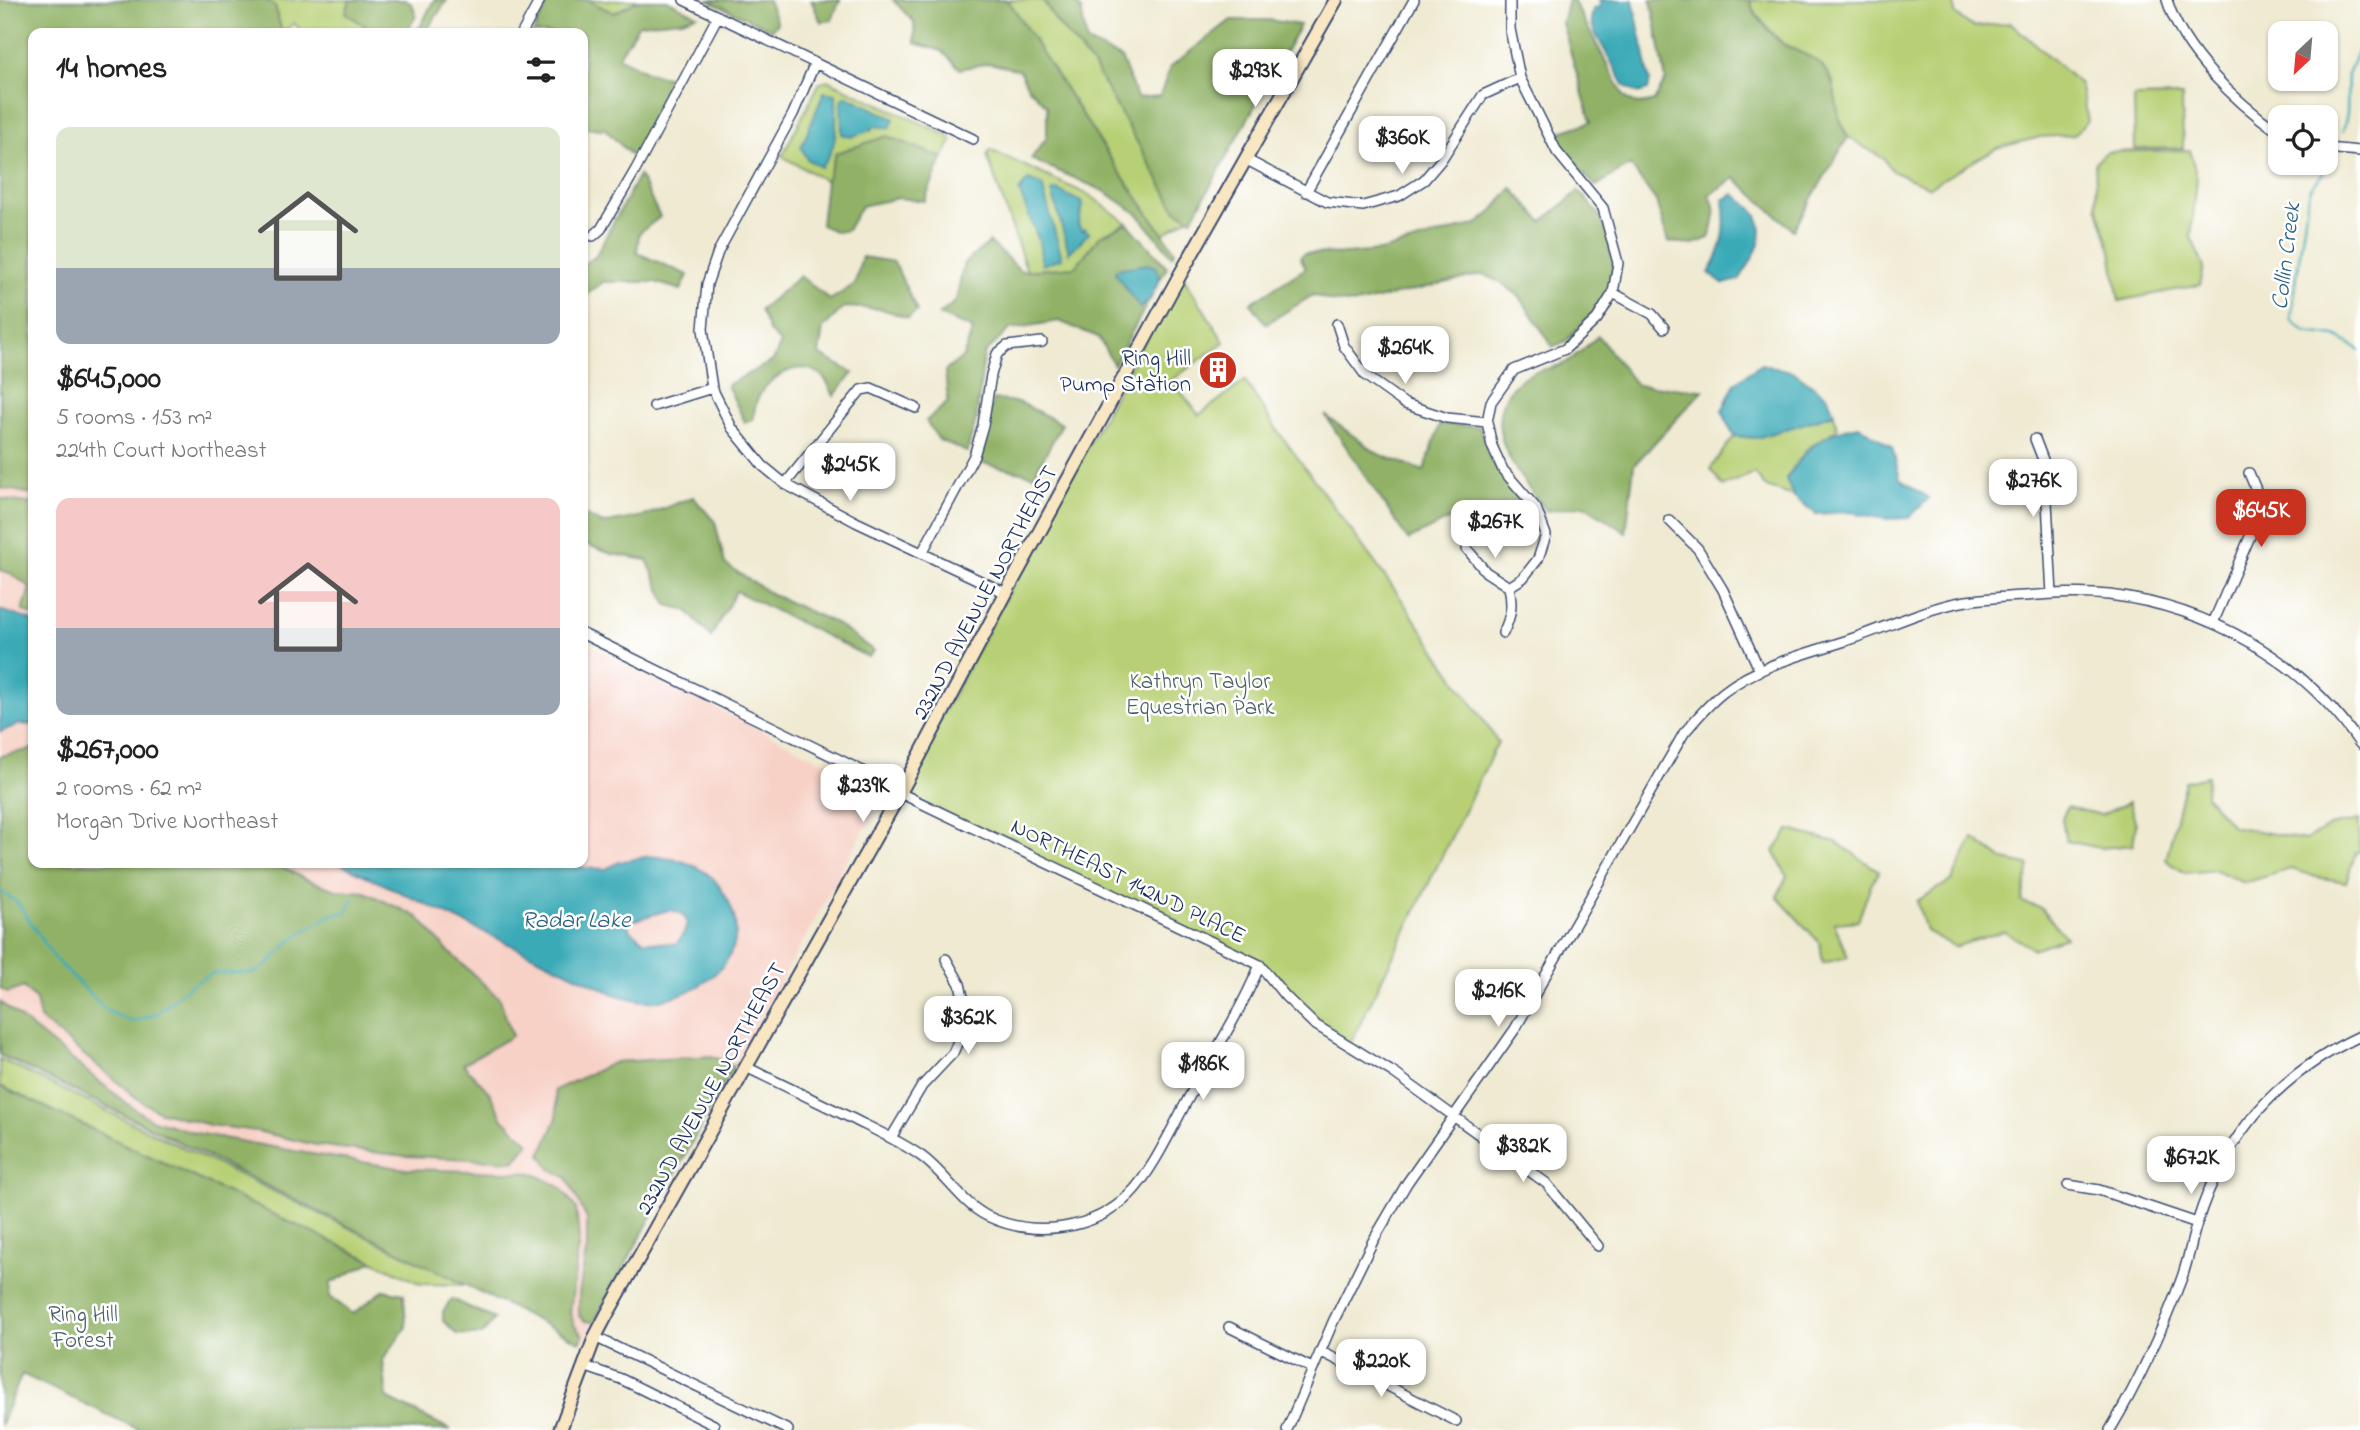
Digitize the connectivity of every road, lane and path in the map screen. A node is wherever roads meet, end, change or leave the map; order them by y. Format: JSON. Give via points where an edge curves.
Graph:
{"nodes":[{"id":1,"x":540,"y":0,"type":"edge"},
{"id":2,"x":684,"y":0,"type":"edge"},
{"id":3,"x":1414,"y":0,"type":"edge"},
{"id":4,"x":1510,"y":0,"type":"edge"},
{"id":5,"x":2167,"y":0,"type":"edge"},
{"id":6,"x":1332,"y":1,"type":"edge"},
{"id":7,"x":718,"y":16,"type":"junction"},
{"id":8,"x":525,"y":28,"type":"edge"},
{"id":9,"x":815,"y":64,"type":"junction"},
{"id":10,"x":1520,"y":78,"type":"junction"},
{"id":11,"x":2268,"y":124,"type":"edge"},
{"id":12,"x":973,"y":139,"type":"dead end"},
{"id":13,"x":2338,"y":149,"type":"edge"},
{"id":14,"x":2360,"y":151,"type":"edge"},
{"id":15,"x":1245,"y":159,"type":"junction"},
{"id":16,"x":1306,"y":192,"type":"junction"},
{"id":17,"x":593,"y":236,"type":"dead end"},
{"id":18,"x":1613,"y":293,"type":"junction"},
{"id":19,"x":1337,"y":324,"type":"dead end"},
{"id":20,"x":1664,"y":328,"type":"dead end"},
{"id":21,"x":1042,"y":342,"type":"dead end"},
{"id":22,"x":712,"y":388,"type":"junction"},
{"id":23,"x":654,"y":406,"type":"dead end"},
{"id":24,"x":916,"y":408,"type":"dead end"},
{"id":25,"x":1487,"y":422,"type":"junction"},
{"id":26,"x":2035,"y":439,"type":"dead end"},
{"id":27,"x":2249,"y":473,"type":"dead end"},
{"id":28,"x":785,"y":484,"type":"junction"},
{"id":29,"x":1669,"y":520,"type":"dead end"},
{"id":30,"x":1467,"y":549,"type":"dead end"},
{"id":31,"x":922,"y":553,"type":"junction"},
{"id":32,"x":1508,"y":587,"type":"junction"},
{"id":33,"x":1006,"y":593,"type":"junction"},
{"id":34,"x":2052,"y":594,"type":"junction"},
{"id":35,"x":2213,"y":623,"type":"junction"},
{"id":36,"x":1503,"y":633,"type":"dead end"},
{"id":37,"x":588,"y":636,"type":"edge"},
{"id":38,"x":1760,"y":671,"type":"junction"},
{"id":39,"x":2360,"y":744,"type":"edge"},
{"id":40,"x":900,"y":793,"type":"junction"},
{"id":41,"x":946,"y":959,"type":"dead end"},
{"id":42,"x":1261,"y":965,"type":"junction"},
{"id":43,"x":2360,"y":1036,"type":"edge"},
{"id":44,"x":746,"y":1067,"type":"junction"},
{"id":45,"x":1454,"y":1114,"type":"junction"},
{"id":46,"x":891,"y":1138,"type":"junction"},
{"id":47,"x":2068,"y":1185,"type":"dead end"},
{"id":48,"x":2197,"y":1223,"type":"junction"},
{"id":49,"x":1598,"y":1246,"type":"dead end"},
{"id":50,"x":1229,"y":1326,"type":"dead end"},
{"id":51,"x":595,"y":1337,"type":"junction"},
{"id":52,"x":1320,"y":1351,"type":"junction"},
{"id":53,"x":584,"y":1366,"type":"junction"},
{"id":54,"x":1312,"y":1368,"type":"junction"},
{"id":55,"x":1456,"y":1420,"type":"dead end"},
{"id":56,"x":713,"y":1425,"type":"dead end"},
{"id":57,"x":560,"y":1430,"type":"edge"},
{"id":58,"x":788,"y":1430,"type":"edge"},
{"id":59,"x":1287,"y":1430,"type":"edge"},
{"id":60,"x":2110,"y":1430,"type":"edge"}],
"edges":[{"from":1,"to":8,"type":"street"},
{"from":2,"to":7,"type":"street"},
{"from":3,"to":16,"type":"street"},
{"from":4,"to":10,"type":"street","via":[[1510,29]]},
{"from":5,"to":11,"type":"street","via":[[2173,20],[2199,58]]},
{"from":6,"to":15,"type":"street","name":"232ND AVENUE NORTHEAST"},
{"from":7,"to":9,"type":"street"},
{"from":7,"to":17,"type":"street","via":[[636,169]]},
{"from":9,"to":12,"type":"street"},
{"from":9,"to":22,"type":"street","via":[[718,252],[708,284],[703,328]]},
{"from":10,"to":16,"type":"street","via":[[1483,95],[1441,160],[1399,196],[1363,206],[1327,202]]},
{"from":10,"to":18,"type":"street","via":[[1558,152],[1603,208],[1618,262]]},
{"from":13,"to":14,"type":"street"},
{"from":15,"to":16,"type":"street"},
{"from":15,"to":33,"type":"street","name":"232ND AVENUE NORTHEAST"},
{"from":18,"to":20,"type":"street","via":[[1652,314]]},
{"from":18,"to":25,"type":"street","via":[[1597,319],[1565,349],[1514,370],[1491,402]]},
{"from":19,"to":25,"type":"street","via":[[1344,346],[1366,376],[1405,404],[1447,418]]},
{"from":21,"to":31,"type":"street","via":[[1007,346],[997,355],[974,456]]},
{"from":22,"to":23,"type":"street"},
{"from":22,"to":28,"type":"street","via":[[732,428],[763,466]]},
{"from":24,"to":28,"type":"street","via":[[871,388],[861,390]]},
{"from":25,"to":32,"type":"street","via":[[1503,470],[1536,508],[1546,535],[1538,559]]},
{"from":26,"to":34,"type":"street","via":[[2045,465]]},
{"from":27,"to":35,"type":"street","via":[[2260,513]]},
{"from":28,"to":31,"type":"street"},
{"from":29,"to":38,"type":"street","via":[[1711,569]]},
{"from":30,"to":32,"type":"street","via":[[1486,572]]},
{"from":31,"to":33,"type":"street"},
{"from":32,"to":36,"type":"street","via":[[1513,601]]},
{"from":33,"to":40,"type":"street","name":"232ND AVENUE NORTHEAST"},
{"from":34,"to":35,"type":"street","via":[[2137,600]]},
{"from":34,"to":38,"type":"street","via":[[1958,602]]},
{"from":35,"to":39,"type":"street","via":[[2292,670],[2333,709]]},
{"from":37,"to":40,"type":"street","name":"NORTHEAST 142ND PLACE","via":[[864,771]]},
{"from":38,"to":45,"type":"street","via":[[1726,690],[1684,733],[1521,1019]]},
{"from":40,"to":42,"type":"street","name":"NORTHEAST 142ND PLACE"},
{"from":40,"to":44,"type":"street","name":"232ND AVENUE NORTHEAST"},
{"from":41,"to":46,"type":"street","via":[[965,1005],[962,1032],[953,1053],[922,1086]]},
{"from":42,"to":45,"type":"street","name":"NORTHEAST 142ND PLACE","via":[[1314,1024]]},
{"from":42,"to":46,"type":"street","via":[[1147,1170],[1130,1194],[1108,1211],[1052,1229],[1016,1226],[985,1215],[938,1168]]},
{"from":43,"to":48,"type":"street","via":[[2308,1065],[2245,1124],[2226,1152]]},
{"from":44,"to":46,"type":"street"},
{"from":44,"to":51,"type":"street","name":"232ND AVENUE NORTHEAST"},
{"from":45,"to":49,"type":"street","name":"NORTHEAST 142ND PLACE","via":[[1546,1183]]},
{"from":45,"to":52,"type":"street","via":[[1373,1241]]},
{"from":47,"to":48,"type":"street","via":[[2099,1190]]},
{"from":48,"to":60,"type":"street","via":[[2182,1278],[2152,1350]]},
{"from":50,"to":54,"type":"street"},
{"from":51,"to":53,"type":"street","name":"232ND AVENUE NORTHEAST"},
{"from":51,"to":58,"type":"street"},
{"from":52,"to":54,"type":"street"},
{"from":52,"to":55,"type":"street"},
{"from":53,"to":56,"type":"street","via":[[621,1379]]},
{"from":53,"to":57,"type":"street","name":"232ND AVENUE NORTHEAST"},
{"from":54,"to":59,"type":"street"}]}
